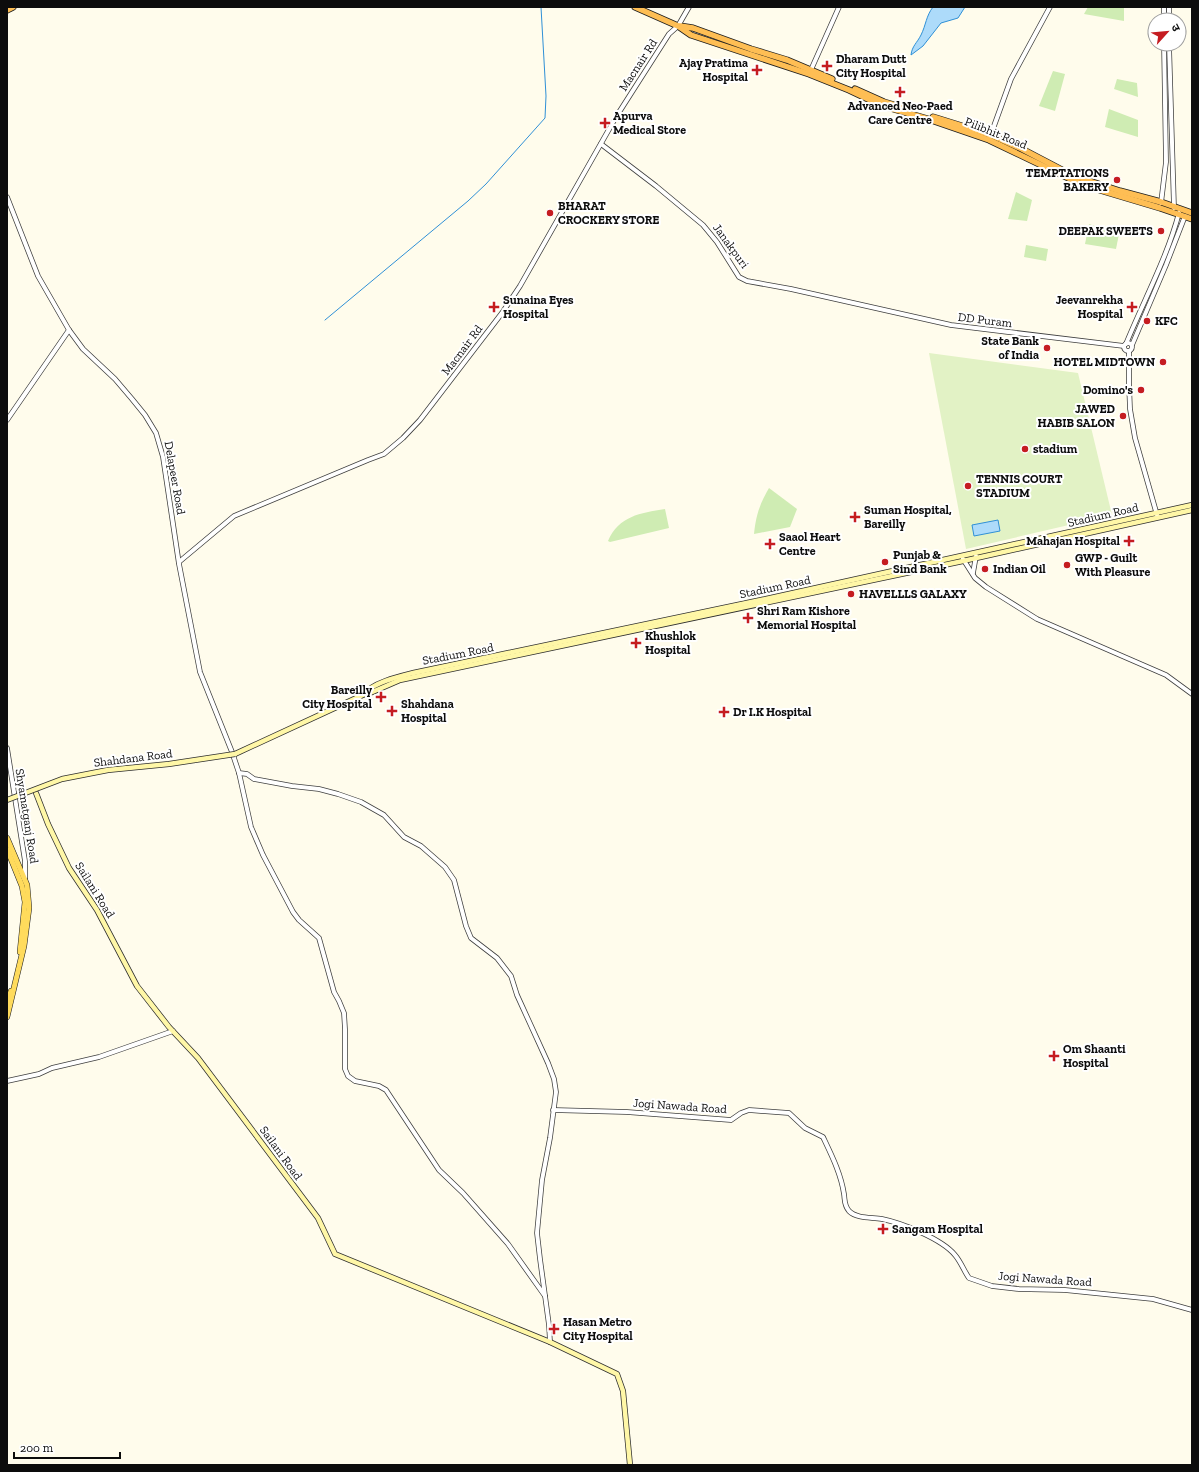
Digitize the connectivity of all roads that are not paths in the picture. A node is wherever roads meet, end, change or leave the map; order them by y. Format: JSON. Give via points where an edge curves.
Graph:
{"nodes":[{"id":1,"x":13,"y":7,"type":"edge"},
{"id":2,"x":635,"y":7,"type":"edge"},
{"id":3,"x":689,"y":7,"type":"edge"},
{"id":4,"x":839,"y":7,"type":"edge"},
{"id":5,"x":1050,"y":7,"type":"edge"},
{"id":6,"x":7,"y":10,"type":"edge"},
{"id":7,"x":678,"y":26,"type":"junction"},
{"id":8,"x":1164,"y":52,"type":"edge"},
{"id":9,"x":1170,"y":52,"type":"edge"},
{"id":10,"x":810,"y":72,"type":"junction"},
{"id":11,"x":990,"y":137,"type":"junction"},
{"id":12,"x":601,"y":144,"type":"junction"},
{"id":13,"x":7,"y":197,"type":"edge"},
{"id":14,"x":1161,"y":204,"type":"junction"},
{"id":15,"x":1181,"y":212,"type":"edge"},
{"id":16,"x":1192,"y":219,"type":"edge"},
{"id":17,"x":846,"y":302,"type":"joint"},
{"id":18,"x":69,"y":330,"type":"junction"},
{"id":19,"x":1125,"y":345,"type":"junction"},
{"id":20,"x":1132,"y":345,"type":"junction"},
{"id":21,"x":1129,"y":351,"type":"junction"},
{"id":22,"x":7,"y":420,"type":"edge"},
{"id":23,"x":1192,"y":505,"type":"edge"},
{"id":24,"x":1192,"y":510,"type":"edge"},
{"id":25,"x":1157,"y":515,"type":"junction"},
{"id":26,"x":976,"y":555,"type":"junction"},
{"id":27,"x":963,"y":558,"type":"junction"},
{"id":28,"x":179,"y":562,"type":"junction"},
{"id":29,"x":973,"y":573,"type":"junction"},
{"id":30,"x":1192,"y":694,"type":"edge"},
{"id":31,"x":7,"y":748,"type":"edge"},
{"id":32,"x":234,"y":753,"type":"junction"},
{"id":33,"x":239,"y":772,"type":"junction"},
{"id":34,"x":35,"y":791,"type":"junction"},
{"id":35,"x":7,"y":800,"type":"edge"},
{"id":36,"x":7,"y":838,"type":"edge"},
{"id":37,"x":7,"y":850,"type":"edge"},
{"id":38,"x":24,"y":880,"type":"junction"},
{"id":39,"x":22,"y":886,"type":"junction"},
{"id":40,"x":7,"y":1004,"type":"edge"},
{"id":41,"x":7,"y":1017,"type":"edge"},
{"id":42,"x":173,"y":1031,"type":"junction"},
{"id":43,"x":7,"y":1081,"type":"edge"},
{"id":44,"x":554,"y":1110,"type":"junction"},
{"id":45,"x":545,"y":1296,"type":"junction"},
{"id":46,"x":1192,"y":1310,"type":"edge"},
{"id":47,"x":550,"y":1342,"type":"junction"},
{"id":48,"x":630,"y":1465,"type":"edge"}],
"edges":[{"from":1,"to":6,"type":"highway"},
{"from":2,"to":7,"type":"highway","name":"Pilibhit Road"},
{"from":3,"to":7,"type":"street","name":"Macnair Rd"},
{"from":4,"to":10,"type":"street"},
{"from":5,"to":11,"type":"street","via":[[1010,80]]},
{"from":7,"to":10,"type":"highway","name":"Pilibhit Road","via":[[691,36]]},
{"from":7,"to":12,"type":"street","name":"Macnair Rd","via":[[669,34]]},
{"from":8,"to":14,"type":"street","via":[[1166,162]]},
{"from":9,"to":15,"type":"street"},
{"from":10,"to":11,"type":"highway","name":"Pilibhit Road","via":[[883,106]]},
{"from":11,"to":14,"type":"highway","name":"Pilibhit Road","via":[[1083,185]]},
{"from":12,"to":17,"type":"street","name":"Janakpuri","via":[[703,225],[740,276],[752,282]]},
{"from":12,"to":28,"type":"street","name":"Macnair Rd","via":[[520,286],[498,319],[420,420],[403,438],[384,454],[234,516]]},
{"from":13,"to":18,"type":"street","name":"Delapeer Road","via":[[38,276]]},
{"from":14,"to":15,"type":"highway","name":"Pilibhit Road"},
{"from":15,"to":16,"type":"highway","name":"Pilibhit Road"},
{"from":15,"to":19,"type":"street"},
{"from":15,"to":20,"type":"street","via":[[1166,265]]},
{"from":17,"to":19,"type":"street","name":"DD Puram","via":[[950,325]]},
{"from":18,"to":22,"type":"street"},
{"from":18,"to":28,"type":"street","name":"Delapeer Road","via":[[132,399],[156,433],[163,457]]},
{"from":19,"to":20,"type":"street"},
{"from":19,"to":21,"type":"street","via":[[1126,351]]},
{"from":20,"to":21,"type":"street"},
{"from":21,"to":25,"type":"street","via":[[1130,410],[1135,438]]},
{"from":23,"to":25,"type":"main road","name":"Stadium Road"},
{"from":24,"to":25,"type":"main road","name":"Stadium Road"},
{"from":25,"to":26,"type":"main road","name":"Stadium Road"},
{"from":26,"to":27,"type":"main road","name":"Stadium Road"},
{"from":26,"to":29,"type":"street"},
{"from":27,"to":29,"type":"street"},
{"from":27,"to":32,"type":"main road","name":"Stadium Road","via":[[400,680]]},
{"from":28,"to":32,"type":"street","name":"Delapeer Road","via":[[200,672]]},
{"from":29,"to":30,"type":"street","via":[[986,588],[1036,619],[1166,675]]},
{"from":31,"to":38,"type":"street","name":"Shyamatganj Road","via":[[25,861]]},
{"from":32,"to":33,"type":"street","name":"Delapeer Road"},
{"from":32,"to":34,"type":"main road","name":"Shahdana Road","bridge":true,"via":[[62,779]]},
{"from":33,"to":44,"type":"street","via":[[254,779],[319,789],[361,802],[384,815],[404,836],[421,846],[445,867],[454,880],[471,938],[497,958],[511,976],[554,1079]]},
{"from":33,"to":45,"type":"street","name":"Delapeer Road","via":[[251,827],[263,855],[293,912],[319,938],[334,992],[344,1013],[345,1069],[348,1076],[355,1082],[379,1086],[386,1090],[439,1170],[508,1244]]},
{"from":34,"to":35,"type":"main road","bridge":true},
{"from":34,"to":42,"type":"main road","name":"Sailani Road","via":[[69,868],[97,910],[137,986]]},
{"from":36,"to":38,"type":"main road"},
{"from":37,"to":39,"type":"main road"},
{"from":38,"to":39,"type":"street","name":"Shyamatganj Road"},
{"from":38,"to":41,"type":"main road","via":[[29,908],[25,942]]},
{"from":39,"to":40,"type":"main road","via":[[25,902],[21,948]]},
{"from":42,"to":43,"type":"street","via":[[100,1056]]},
{"from":42,"to":47,"type":"main road","name":"Sailani Road","via":[[198,1058],[318,1218],[336,1254]]},
{"from":44,"to":45,"type":"street","via":[[542,1180],[538,1233]]},
{"from":44,"to":46,"type":"street","name":"Jogi Nawada Road","via":[[627,1112],[731,1120],[749,1110],[789,1112],[805,1128],[823,1137],[839,1173],[845,1196],[844,1203],[850,1212],[900,1224],[945,1246],[955,1255],[969,1278],[992,1286],[1153,1299]]},
{"from":45,"to":47,"type":"street"},
{"from":47,"to":48,"type":"main road","name":"Sailani Road","via":[[616,1374],[623,1391]]}]}
